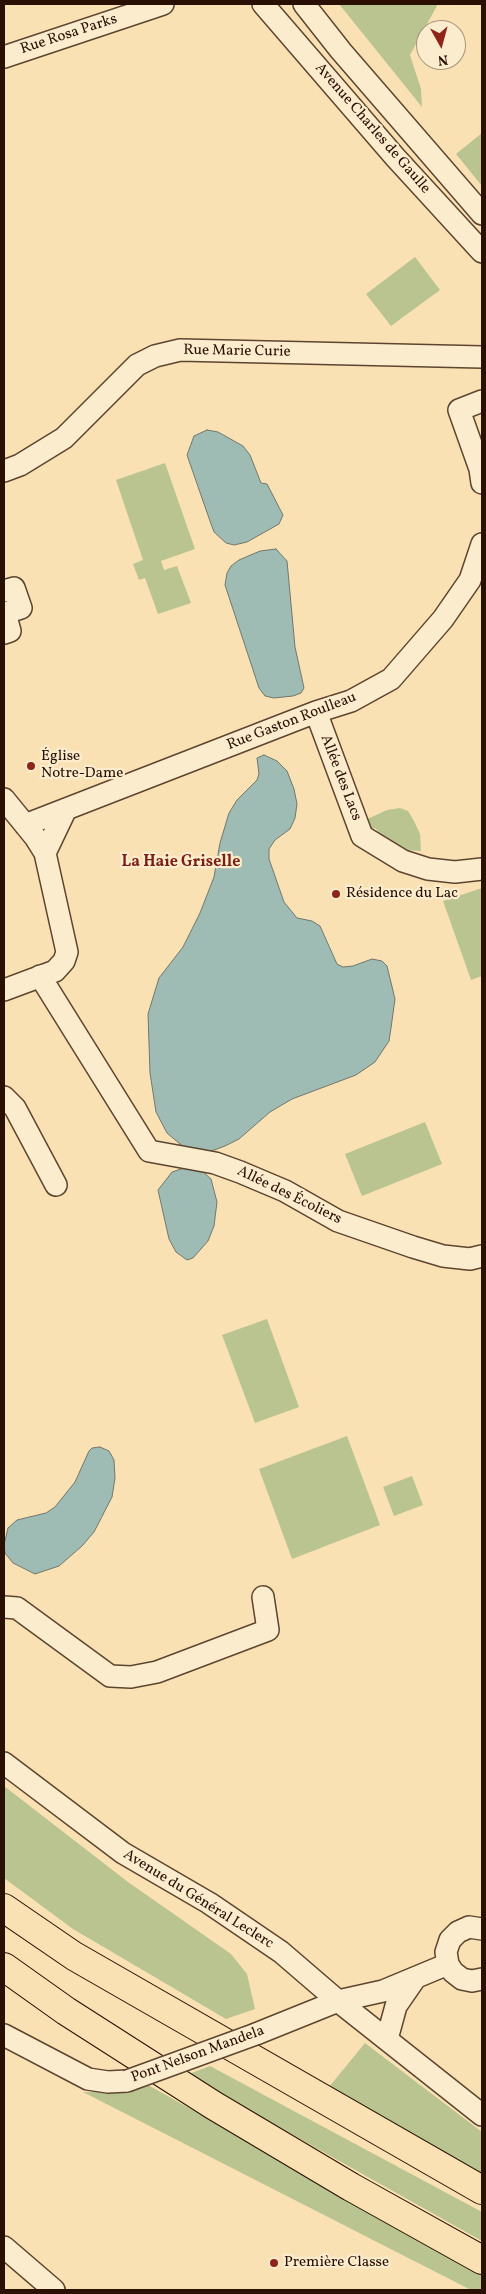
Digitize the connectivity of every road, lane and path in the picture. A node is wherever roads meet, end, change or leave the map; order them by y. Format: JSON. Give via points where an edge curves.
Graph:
{"nodes":[{"id":1,"x":163,"y":4,"type":"edge"},
{"id":2,"x":263,"y":4,"type":"edge"},
{"id":3,"x":304,"y":4,"type":"edge"},
{"id":4,"x":4,"y":57,"type":"edge"},
{"id":5,"x":482,"y":214,"type":"edge"},
{"id":6,"x":482,"y":252,"type":"edge"},
{"id":7,"x":482,"y":357,"type":"edge"},
{"id":8,"x":482,"y":401,"type":"edge"},
{"id":9,"x":4,"y":471,"type":"edge"},
{"id":10,"x":482,"y":483,"type":"edge"},
{"id":11,"x":482,"y":544,"type":"edge"},
{"id":12,"x":4,"y":591,"type":"edge"},
{"id":13,"x":4,"y":634,"type":"edge"},
{"id":14,"x":316,"y":712,"type":"junction"},
{"id":15,"x":4,"y":799,"type":"edge"},
{"id":16,"x":66,"y":809,"type":"junction"},
{"id":17,"x":25,"y":825,"type":"junction"},
{"id":18,"x":45,"y":853,"type":"junction"},
{"id":19,"x":482,"y":869,"type":"edge"},
{"id":20,"x":40,"y":976,"type":"junction"},
{"id":21,"x":4,"y":990,"type":"edge"},
{"id":22,"x":4,"y":1097,"type":"edge"},
{"id":23,"x":56,"y":1185,"type":"dead end"},
{"id":24,"x":482,"y":1256,"type":"edge"},
{"id":25,"x":263,"y":1597,"type":"dead end"},
{"id":26,"x":4,"y":1607,"type":"edge"},
{"id":27,"x":4,"y":1763,"type":"edge"},
{"id":28,"x":4,"y":1908,"type":"edge"},
{"id":29,"x":482,"y":1927,"type":"edge"},
{"id":30,"x":448,"y":1964,"type":"junction"},
{"id":31,"x":4,"y":1967,"type":"edge"},
{"id":32,"x":482,"y":1979,"type":"edge"},
{"id":33,"x":414,"y":1980,"type":"junction"},
{"id":34,"x":338,"y":2001,"type":"junction"},
{"id":35,"x":4,"y":2035,"type":"edge"},
{"id":36,"x":387,"y":2039,"type":"junction"},
{"id":37,"x":482,"y":2115,"type":"edge"},
{"id":38,"x":482,"y":2190,"type":"edge"},
{"id":39,"x":4,"y":2247,"type":"edge"},
{"id":40,"x":482,"y":2260,"type":"edge"},
{"id":41,"x":54,"y":2290,"type":"edge"}],
"edges":[{"from":1,"to":4,"type":"street","name":"Rue Rosa Parks"},
{"from":2,"to":6,"type":"street","name":"Avenue Charles de Gaulle","via":[[395,158]]},
{"from":3,"to":5,"type":"street","name":"Avenue Charles de Gaulle"},
{"from":7,"to":9,"type":"street","name":"Rue Marie Curie","via":[[180,350],[155,356],[137,365],[64,438]]},
{"from":8,"to":10,"type":"street","via":[[458,410]]},
{"from":11,"to":14,"type":"street","name":"Rue Gaston Roulleau","via":[[470,580],[443,619],[391,678],[351,701]]},
{"from":12,"to":13,"type":"street","via":[[14,588],[21,608],[6,612],[10,631]]},
{"from":14,"to":16,"type":"street","name":"Rue Gaston Roulleau"},
{"from":14,"to":19,"type":"street","name":"Allée des Lacs","via":[[362,836],[403,861],[428,869],[455,872]]},
{"from":15,"to":17,"type":"street"},
{"from":16,"to":17,"type":"street","name":"Rue Gaston Roulleau"},
{"from":16,"to":18,"type":"street"},
{"from":17,"to":18,"type":"street"},
{"from":18,"to":20,"type":"street","via":[[67,952],[54,971]]},
{"from":20,"to":21,"type":"street"},
{"from":20,"to":24,"type":"street","name":"Allée des Écoliers","via":[[149,1151],[215,1163],[240,1172],[285,1191],[338,1221],[413,1248],[443,1256]]},
{"from":22,"to":23,"type":"street","via":[[15,1108]]},
{"from":25,"to":26,"type":"street","via":[[268,1630],[157,1672],[131,1676],[110,1676],[17,1608]]},
{"from":27,"to":34,"type":"street","name":"Avenue du Général Leclerc","via":[[123,1853],[209,1903],[281,1952]]},
{"from":28,"to":38,"type":"highway","via":[[74,1956]]},
{"from":29,"to":30,"type":"street","via":[[469,1927],[450,1940],[446,1952]]},
{"from":30,"to":32,"type":"street","via":[[462,1979]]},
{"from":30,"to":33,"type":"street"},
{"from":31,"to":40,"type":"highway","via":[[66,2011],[213,2105]]},
{"from":33,"to":34,"type":"street","via":[[372,1995]]},
{"from":33,"to":36,"type":"street","via":[[396,2006]]},
{"from":34,"to":35,"type":"street","name":"Pont Nelson Mandela","bridge":true,"via":[[127,2081],[88,2079]]},
{"from":34,"to":36,"type":"street","name":"Avenue du Général Leclerc"},
{"from":36,"to":37,"type":"street","name":"Avenue du Général Leclerc"},
{"from":39,"to":41,"type":"street"}]}
